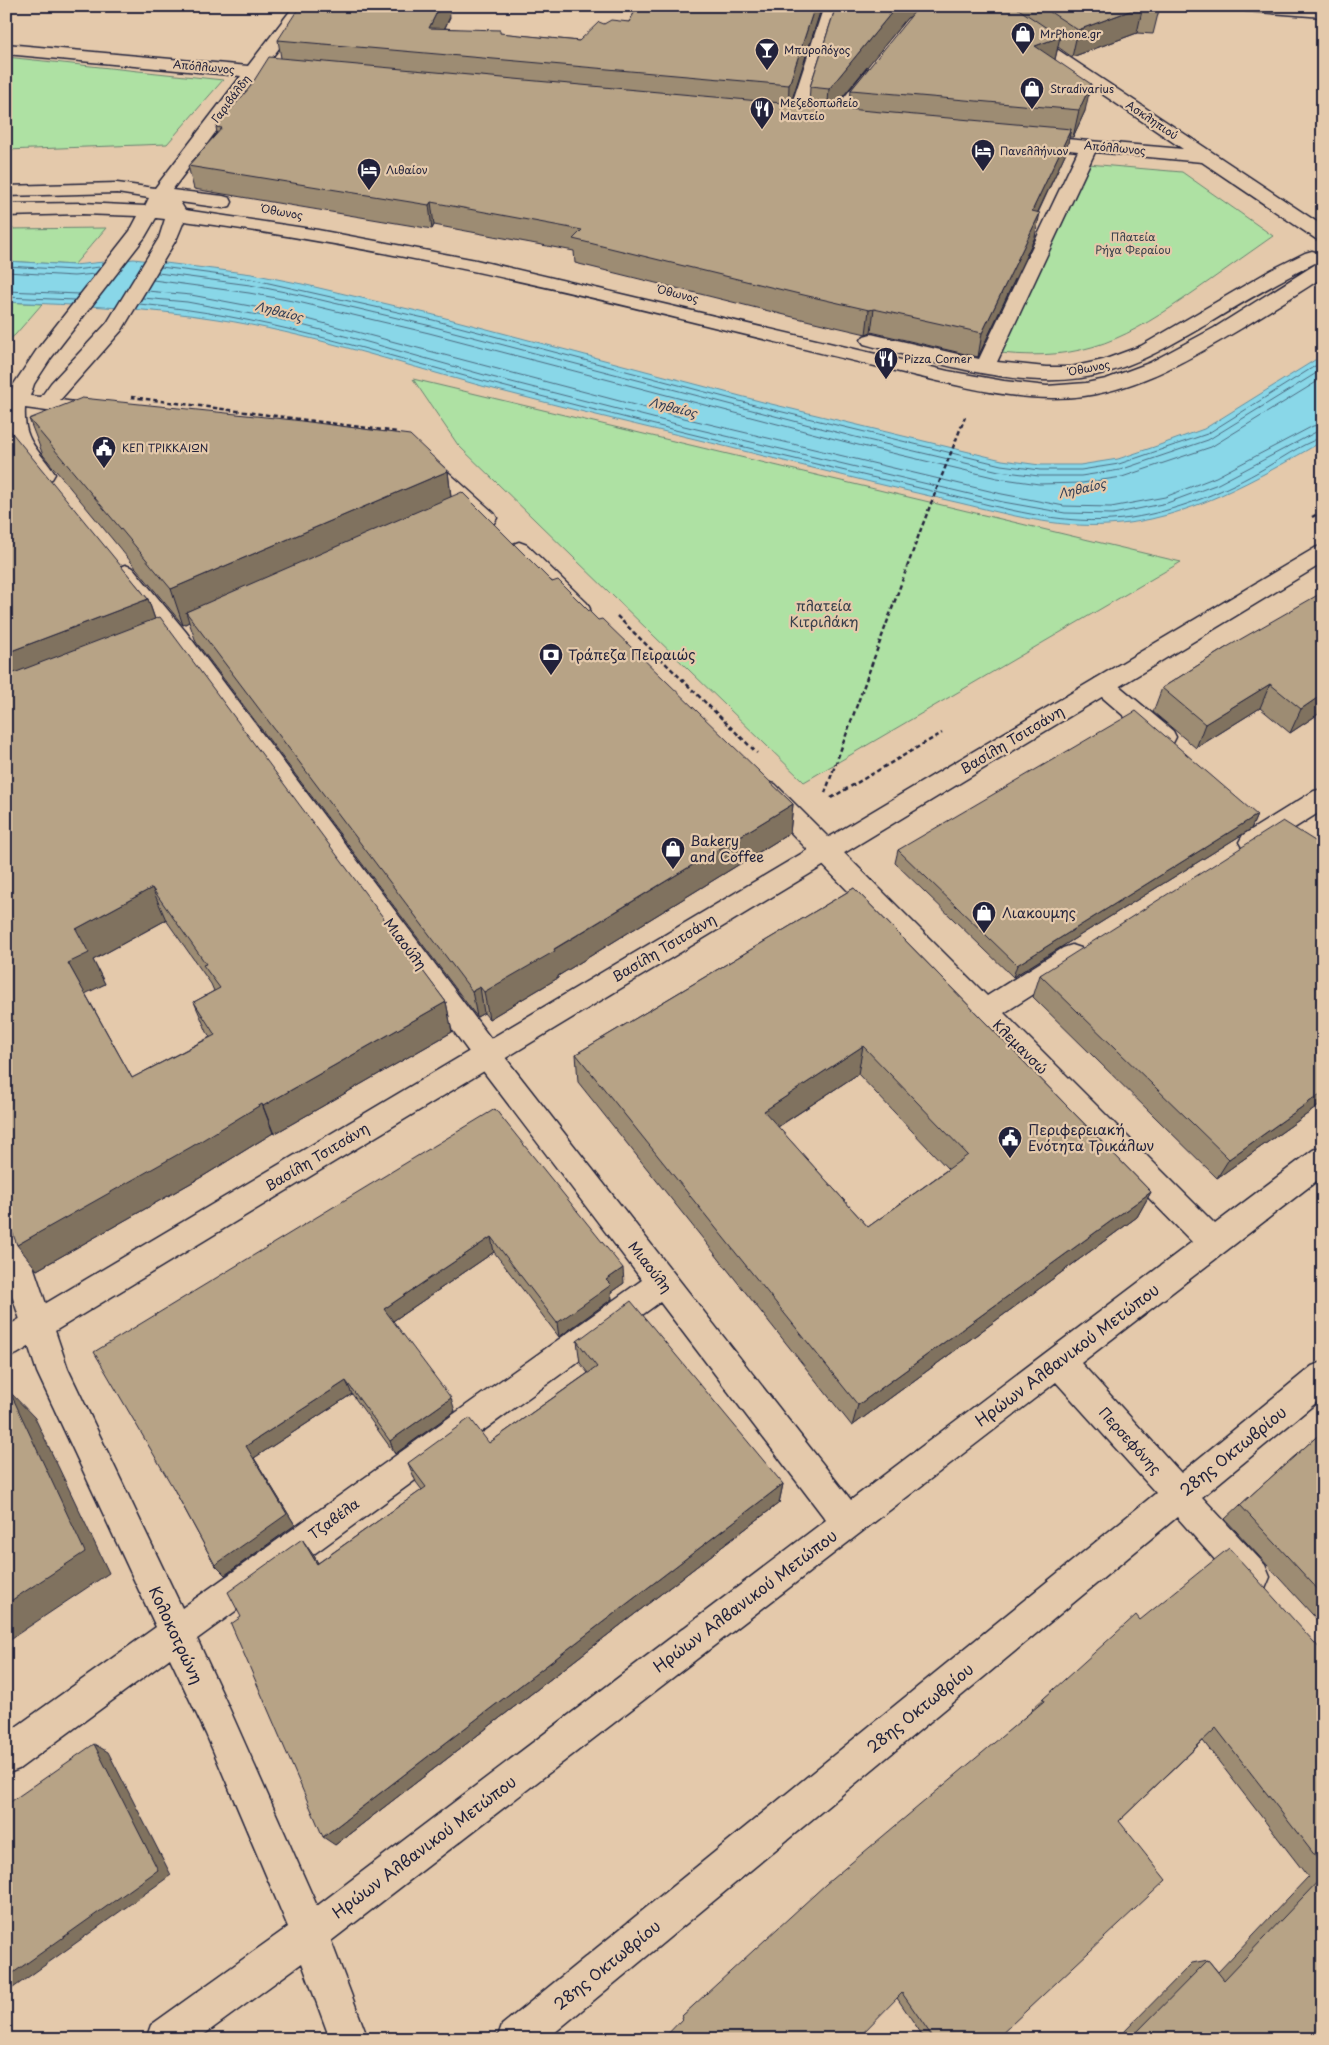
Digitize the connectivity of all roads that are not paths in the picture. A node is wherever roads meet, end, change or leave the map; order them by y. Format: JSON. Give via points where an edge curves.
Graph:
{"nodes":[{"id":1,"x":303,"y":6,"type":"edge"},
{"id":2,"x":832,"y":6,"type":"edge"},
{"id":3,"x":981,"y":6,"type":"edge"},
{"id":4,"x":1246,"y":6,"type":"edge"},
{"id":5,"x":1323,"y":12,"type":"edge"},
{"id":6,"x":6,"y":49,"type":"edge"},
{"id":7,"x":883,"y":60,"type":"edge"},
{"id":8,"x":252,"y":71,"type":"junction"},
{"id":9,"x":282,"y":74,"type":"edge"},
{"id":10,"x":777,"y":118,"type":"edge"},
{"id":11,"x":796,"y":119,"type":"junction"},
{"id":12,"x":833,"y":123,"type":"junction"},
{"id":13,"x":852,"y":124,"type":"edge"},
{"id":14,"x":1015,"y":139,"type":"edge"},
{"id":15,"x":1089,"y":146,"type":"junction"},
{"id":16,"x":1208,"y":157,"type":"junction"},
{"id":17,"x":6,"y":191,"type":"edge"},
{"id":18,"x":160,"y":193,"type":"junction"},
{"id":19,"x":6,"y":210,"type":"edge"},
{"id":20,"x":149,"y":212,"type":"junction"},
{"id":21,"x":176,"y":215,"type":"junction"},
{"id":22,"x":1323,"y":235,"type":"edge"},
{"id":23,"x":464,"y":244,"type":"dead end"},
{"id":24,"x":1323,"y":254,"type":"edge"},
{"id":25,"x":1323,"y":268,"type":"edge"},
{"id":26,"x":603,"y":275,"type":"edge"},
{"id":27,"x":781,"y":318,"type":"edge"},
{"id":28,"x":857,"y":337,"type":"edge"},
{"id":29,"x":986,"y":365,"type":"junction"},
{"id":30,"x":52,"y":396,"type":"junction"},
{"id":31,"x":12,"y":400,"type":"edge"},
{"id":32,"x":116,"y":413,"type":"edge"},
{"id":33,"x":402,"y":442,"type":"edge"},
{"id":34,"x":61,"y":495,"type":"edge"},
{"id":35,"x":476,"y":508,"type":"junction"},
{"id":36,"x":451,"y":518,"type":"edge"},
{"id":37,"x":1323,"y":553,"type":"edge"},
{"id":38,"x":110,"y":555,"type":"edge"},
{"id":39,"x":595,"y":624,"type":"edge"},
{"id":40,"x":1103,"y":685,"type":"junction"},
{"id":41,"x":1184,"y":755,"type":"edge"},
{"id":42,"x":750,"y":776,"type":"edge"},
{"id":43,"x":1323,"y":798,"type":"edge"},
{"id":44,"x":1265,"y":823,"type":"junction"},
{"id":45,"x":1294,"y":844,"type":"edge"},
{"id":46,"x":828,"y":851,"type":"junction"},
{"id":47,"x":1230,"y":856,"type":"edge"},
{"id":48,"x":1094,"y":942,"type":"edge"},
{"id":49,"x":985,"y":1011,"type":"junction"},
{"id":50,"x":487,"y":1055,"type":"junction"},
{"id":51,"x":1323,"y":1159,"type":"edge"},
{"id":52,"x":6,"y":1230,"type":"edge"},
{"id":53,"x":1213,"y":1243,"type":"junction"},
{"id":54,"x":662,"y":1282,"type":"junction"},
{"id":55,"x":37,"y":1326,"type":"junction"},
{"id":56,"x":6,"y":1344,"type":"edge"},
{"id":57,"x":1058,"y":1361,"type":"junction"},
{"id":58,"x":1323,"y":1377,"type":"edge"},
{"id":59,"x":1179,"y":1495,"type":"junction"},
{"id":60,"x":848,"y":1522,"type":"junction"},
{"id":61,"x":1270,"y":1597,"type":"edge"},
{"id":62,"x":175,"y":1633,"type":"junction"},
{"id":63,"x":6,"y":1756,"type":"edge"},
{"id":64,"x":310,"y":1934,"type":"junction"},
{"id":65,"x":165,"y":2039,"type":"edge"},
{"id":66,"x":349,"y":2039,"type":"edge"},
{"id":67,"x":516,"y":2039,"type":"edge"}],
"edges":[{"from":1,"to":8,"type":"street","name":"Γαριβάλδη"},
{"from":2,"to":11,"type":"street"},
{"from":3,"to":16,"type":"street","name":"Ασκληπιού"},
{"from":4,"to":5,"type":"street"},
{"from":6,"to":8,"type":"street","name":"Απόλλωνος"},
{"from":7,"to":12,"type":"street"},
{"from":8,"to":9,"type":"street","name":"Απόλλωνος"},
{"from":8,"to":18,"type":"street","name":"Γαριβάλδη"},
{"from":10,"to":11,"type":"street"},
{"from":11,"to":12,"type":"street"},
{"from":12,"to":13,"type":"street"},
{"from":14,"to":15,"type":"street","name":"Απόλλωνος"},
{"from":15,"to":16,"type":"street","name":"Απόλλωνος"},
{"from":15,"to":29,"type":"street"},
{"from":16,"to":22,"type":"street","name":"Ασκληπιού"},
{"from":17,"to":18,"type":"street","name":"Όθωνος","via":[[118,188]]},
{"from":18,"to":20,"type":"street","name":"Γαριβάλδη"},
{"from":18,"to":21,"type":"street","via":[[175,206]]},
{"from":18,"to":23,"type":"street","name":"Όθωνος"},
{"from":19,"to":20,"type":"street"},
{"from":20,"to":21,"type":"street"},
{"from":20,"to":31,"type":"street","name":"Γαριβάλδη","via":[[138,233]]},
{"from":21,"to":25,"type":"street","via":[[461,261],[948,377],[1036,391],[1077,390],[1134,378],[1184,354]]},
{"from":21,"to":30,"type":"street","via":[[168,238],[115,326]]},
{"from":24,"to":29,"type":"street","name":"Όθωνος","via":[[1297,263],[1148,350],[1103,367],[1058,373]]},
{"from":26,"to":27,"type":"street","name":"Όθωνος"},
{"from":28,"to":29,"type":"street","name":"Όθωνος"},
{"from":30,"to":31,"type":"street"},
{"from":30,"to":32,"type":"street"},
{"from":31,"to":34,"type":"street","via":[[19,440]]},
{"from":33,"to":35,"type":"street"},
{"from":35,"to":36,"type":"street"},
{"from":35,"to":39,"type":"street"},
{"from":37,"to":40,"type":"street","name":"Βασίλη Τσιτσάνη"},
{"from":38,"to":50,"type":"street","name":"Μιαούλη","via":[[178,638]]},
{"from":40,"to":41,"type":"street"},
{"from":40,"to":46,"type":"street","name":"Βασίλη Τσιτσάνη"},
{"from":42,"to":46,"type":"street","name":"Κλεμανσώ"},
{"from":43,"to":44,"type":"street"},
{"from":44,"to":45,"type":"street"},
{"from":44,"to":47,"type":"street"},
{"from":46,"to":49,"type":"street","name":"Κλεμανσώ"},
{"from":46,"to":50,"type":"street","name":"Βασίλη Τσιτσάνη"},
{"from":48,"to":49,"type":"street"},
{"from":49,"to":53,"type":"street","name":"Κλεμανσώ"},
{"from":50,"to":54,"type":"street","name":"Μιαούλη"},
{"from":50,"to":55,"type":"street","name":"Βασίλη Τσιτσάνη"},
{"from":51,"to":53,"type":"street","name":"Ηρώων Αλβανικού Μετώπου"},
{"from":52,"to":55,"type":"street","name":"Κολοκοτρώνη"},
{"from":53,"to":57,"type":"street","name":"Ηρώων Αλβανικού Μετώπου"},
{"from":54,"to":60,"type":"street","name":"Μιαούλη"},
{"from":54,"to":62,"type":"street","name":"Τζαβέλα"},
{"from":55,"to":56,"type":"street","name":"Βασίλη Τσιτσάνη"},
{"from":55,"to":62,"type":"street","name":"Κολοκοτρώνη","via":[[53,1372]]},
{"from":57,"to":59,"type":"street","name":"Περσεφόνης"},
{"from":57,"to":60,"type":"street","name":"Ηρώων Αλβανικού Μετώπου"},
{"from":58,"to":59,"type":"street","name":"28ης Οκτωβρίου"},
{"from":59,"to":61,"type":"street","name":"Περσεφόνης"},
{"from":59,"to":67,"type":"street","name":"28ης Οκτωβρίου"},
{"from":60,"to":64,"type":"street","name":"Ηρώων Αλβανικού Μετώπου"},
{"from":62,"to":63,"type":"street","name":"Τζαβέλα"},
{"from":62,"to":64,"type":"street","name":"Κολοκοτρώνη","via":[[218,1722]]},
{"from":64,"to":65,"type":"street","name":"Ηρώων Αλβανικού Μετώπου"},
{"from":64,"to":66,"type":"street","name":"Κολοκοτρώνη"}]}
